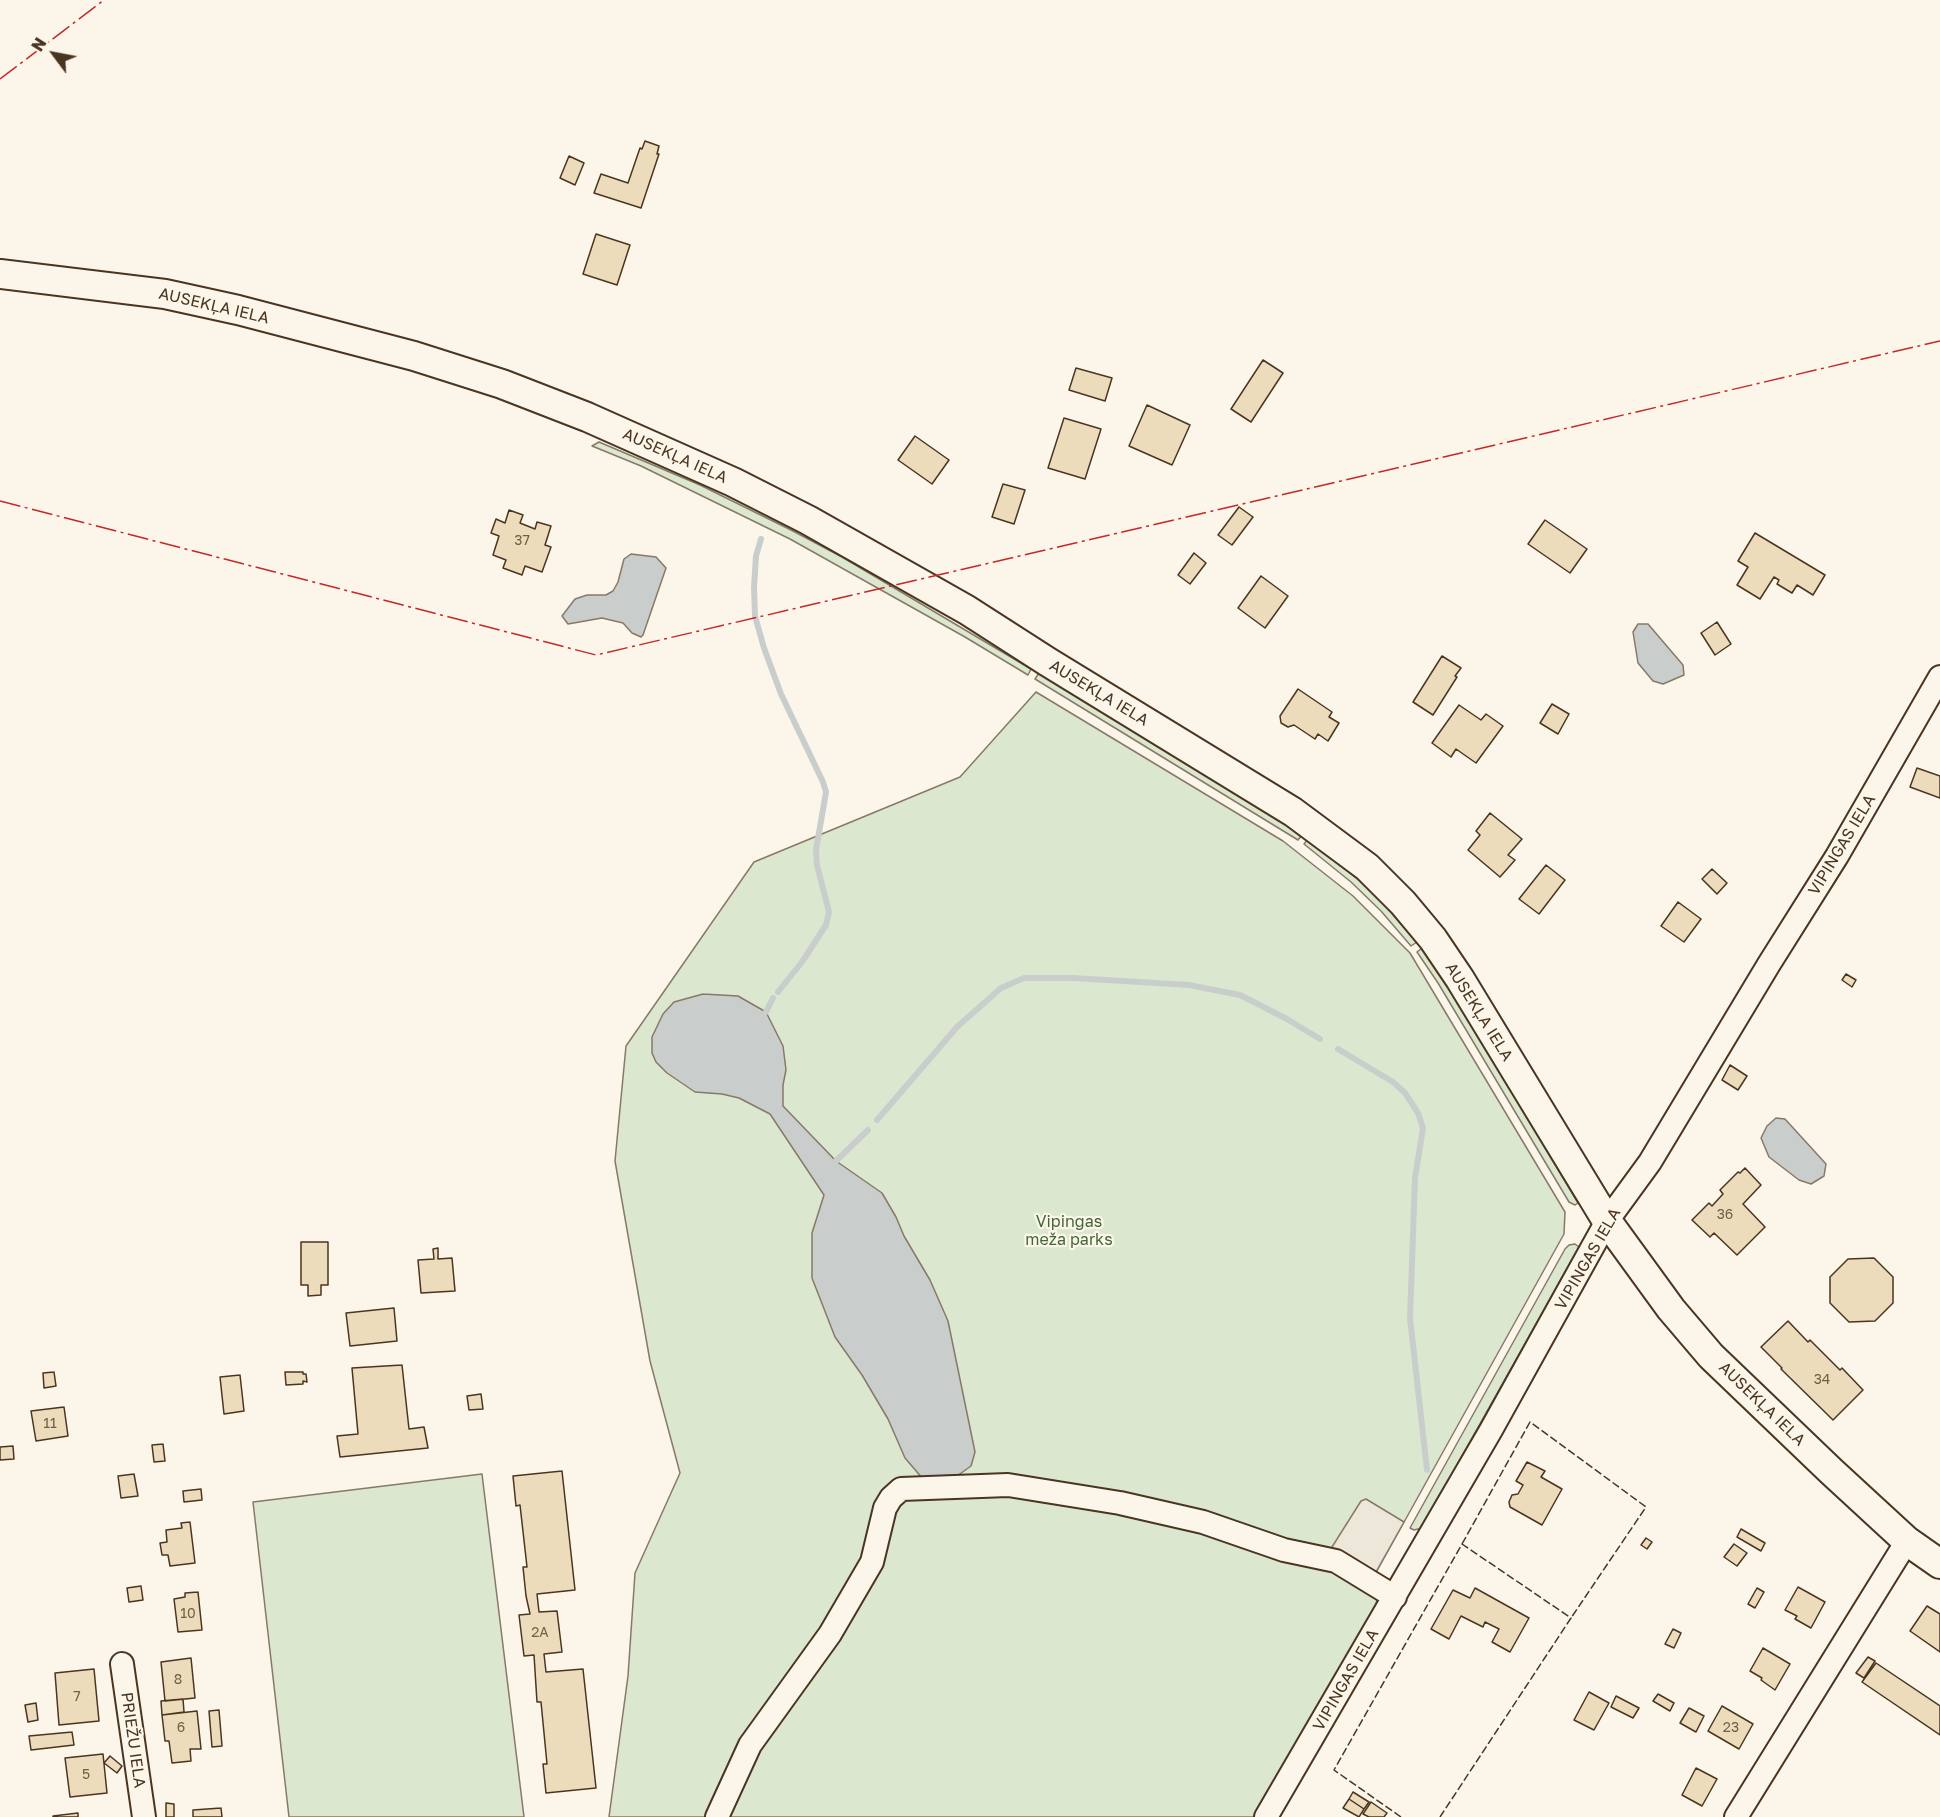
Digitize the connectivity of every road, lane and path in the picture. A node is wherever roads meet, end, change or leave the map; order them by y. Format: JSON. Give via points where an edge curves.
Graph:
{"nodes":[{"id":1,"x":0,"y":274,"type":"edge"},
{"id":2,"x":1940,"y":677,"type":"edge"},
{"id":3,"x":1606,"y":1221,"type":"junction"},
{"id":4,"x":1907,"y":1541,"type":"junction"},
{"id":5,"x":1940,"y":1564,"type":"edge"},
{"id":6,"x":1395,"y":1597,"type":"junction"},
{"id":7,"x":122,"y":1664,"type":"dead end"},
{"id":8,"x":144,"y":1817,"type":"edge"},
{"id":9,"x":717,"y":1817,"type":"edge"},
{"id":10,"x":1266,"y":1817,"type":"edge"},
{"id":11,"x":1736,"y":1817,"type":"edge"}],
"edges":[{"from":1,"to":3,"type":"main road","name":"AUSEKĻA IELA","via":[[165,294],[414,356],[502,384],[733,482],[967,610],[1293,812],[1383,882],[1433,939],[1460,979]]},
{"from":2,"to":3,"type":"street","name":"VIPINGAS IELA","via":[[1837,856],[1656,1152]]},
{"from":3,"to":4,"type":"main road","name":"AUSEKĻA IELA","via":[[1671,1309],[1712,1356]]},
{"from":3,"to":6,"type":"street","name":"VIPINGAS IELA"},
{"from":4,"to":5,"type":"main road","name":"AUSEKĻA IELA"},
{"from":4,"to":11,"type":"street"},
{"from":6,"to":9,"type":"street","via":[[1336,1561],[1284,1550],[1203,1522],[1120,1503],[1008,1485],[901,1489],[885,1508],[872,1562],[830,1634],[750,1745]]},
{"from":6,"to":10,"type":"street","name":"VIPINGAS IELA"},
{"from":7,"to":8,"type":"street","name":"PRIEŽU IELA"}]}
